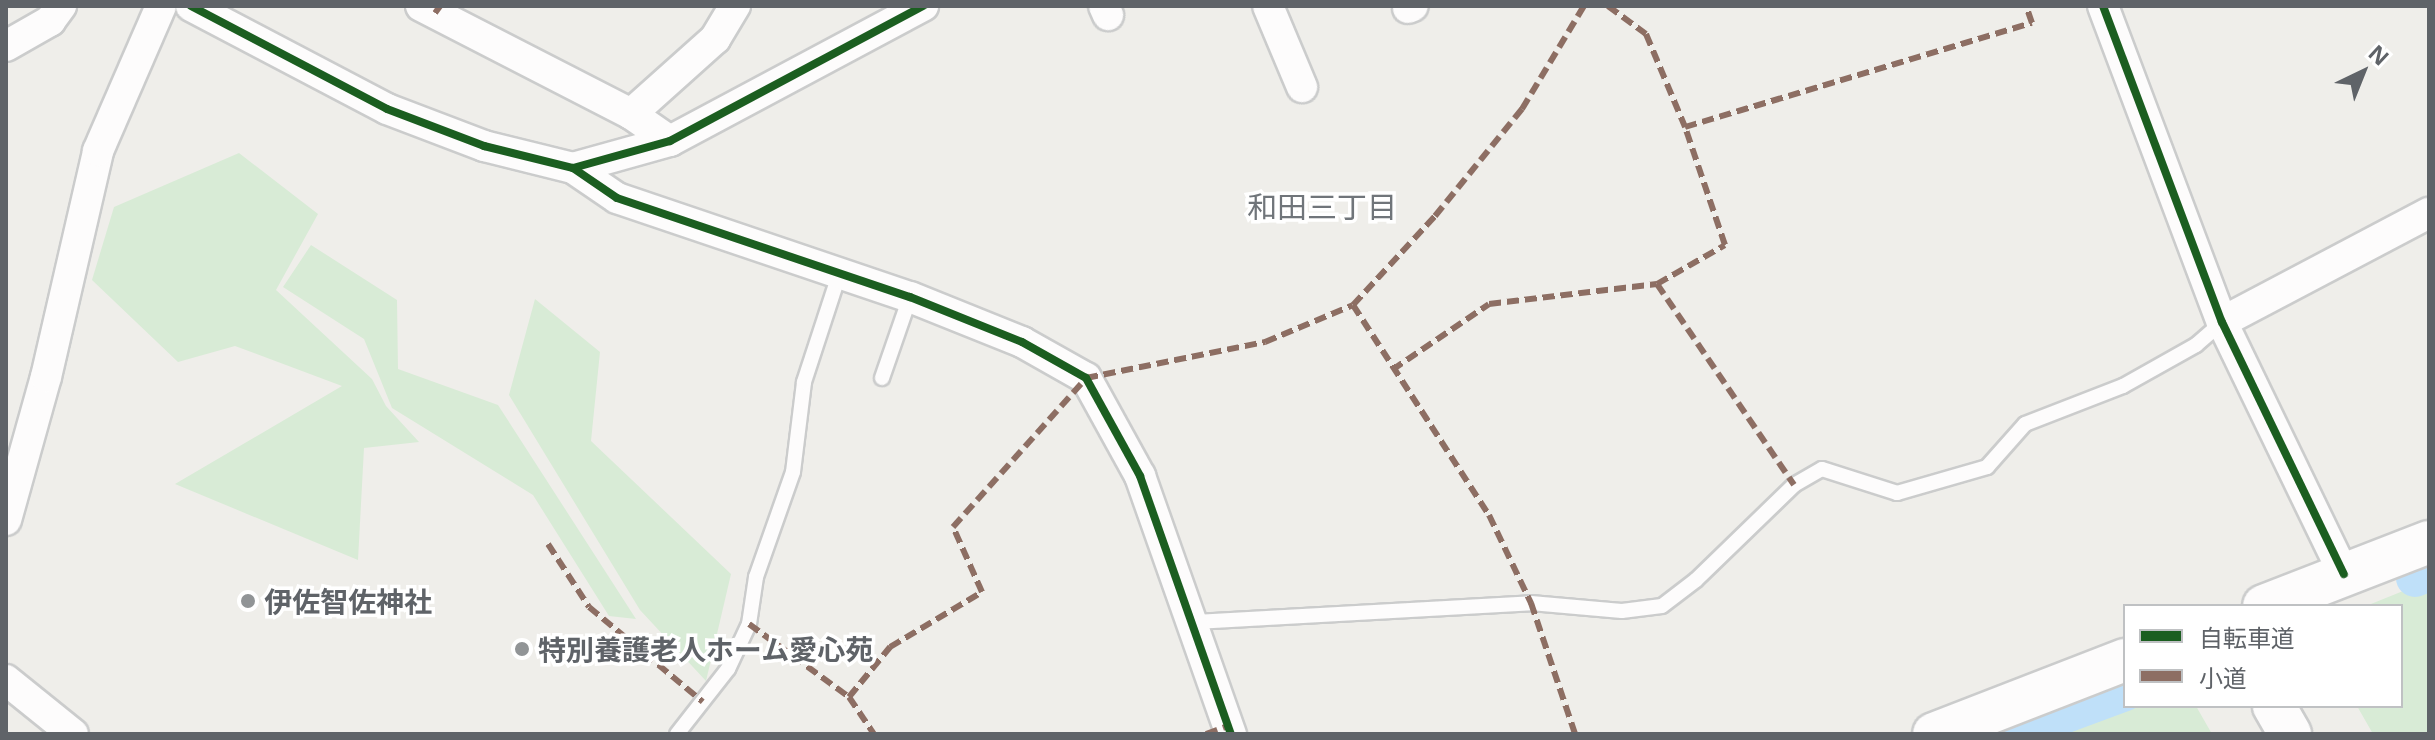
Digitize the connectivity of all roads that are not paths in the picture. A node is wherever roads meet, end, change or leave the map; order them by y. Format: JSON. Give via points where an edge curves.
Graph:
{"nodes":[{"id":1,"x":61,"y":6,"type":"edge"},
{"id":2,"x":161,"y":6,"type":"edge"},
{"id":3,"x":191,"y":6,"type":"edge"},
{"id":4,"x":421,"y":6,"type":"edge"},
{"id":5,"x":735,"y":6,"type":"edge"},
{"id":6,"x":923,"y":6,"type":"edge"},
{"id":7,"x":1268,"y":6,"type":"edge"},
{"id":8,"x":2103,"y":6,"type":"edge"},
{"id":9,"x":6,"y":46,"type":"edge"},
{"id":10,"x":1302,"y":87,"type":"dead end"},
{"id":11,"x":631,"y":114,"type":"junction"},
{"id":12,"x":670,"y":141,"type":"junction"},
{"id":13,"x":573,"y":168,"type":"junction"},
{"id":14,"x":2429,"y":213,"type":"edge"},
{"id":15,"x":839,"y":275,"type":"junction"},
{"id":16,"x":910,"y":297,"type":"junction"},
{"id":17,"x":2222,"y":322,"type":"junction"},
{"id":18,"x":882,"y":378,"type":"dead end"},
{"id":19,"x":6,"y":520,"type":"edge"},
{"id":20,"x":2429,"y":542,"type":"edge"},
{"id":21,"x":2344,"y":574,"type":"junction"},
{"id":22,"x":2269,"y":604,"type":"edge"},
{"id":23,"x":1195,"y":622,"type":"junction"},
{"id":24,"x":2123,"y":661,"type":"edge"},
{"id":25,"x":6,"y":680,"type":"edge"},
{"id":26,"x":2275,"y":708,"type":"edge"},
{"id":27,"x":73,"y":734,"type":"edge"},
{"id":28,"x":677,"y":734,"type":"edge"},
{"id":29,"x":1231,"y":734,"type":"edge"},
{"id":30,"x":1934,"y":734,"type":"edge"},
{"id":31,"x":2290,"y":734,"type":"edge"}],
"edges":[{"from":1,"to":9,"type":"street","via":[[50,21]]},
{"from":2,"to":19,"type":"street","via":[[98,151],[46,377]]},
{"from":3,"to":13,"type":"street","via":[[387,109],[484,146]]},
{"from":4,"to":11,"type":"street"},
{"from":5,"to":11,"type":"street","via":[[715,39]]},
{"from":6,"to":12,"type":"street"},
{"from":7,"to":10,"type":"street"},
{"from":8,"to":17,"type":"street"},
{"from":11,"to":12,"type":"street"},
{"from":12,"to":13,"type":"street"},
{"from":13,"to":15,"type":"street","via":[[617,198]]},
{"from":14,"to":17,"type":"street"},
{"from":15,"to":16,"type":"street"},
{"from":15,"to":28,"type":"lane","via":[[804,382],[793,472],[756,577],[749,624],[728,669]]},
{"from":16,"to":18,"type":"lane"},
{"from":16,"to":23,"type":"street","via":[[1022,342],[1086,378],[1140,476]]},
{"from":17,"to":21,"type":"street"},
{"from":17,"to":23,"type":"lane","via":[[2196,345],[2123,386],[2025,424],[1987,467],[1897,493],[1822,469],[1794,485],[1662,606],[1622,611],[1531,603]]},
{"from":20,"to":21,"type":"street"},
{"from":21,"to":22,"type":"street"},
{"from":23,"to":29,"type":"street"},
{"from":24,"to":30,"type":"street"},
{"from":25,"to":27,"type":"street"},
{"from":26,"to":31,"type":"street"}]}
